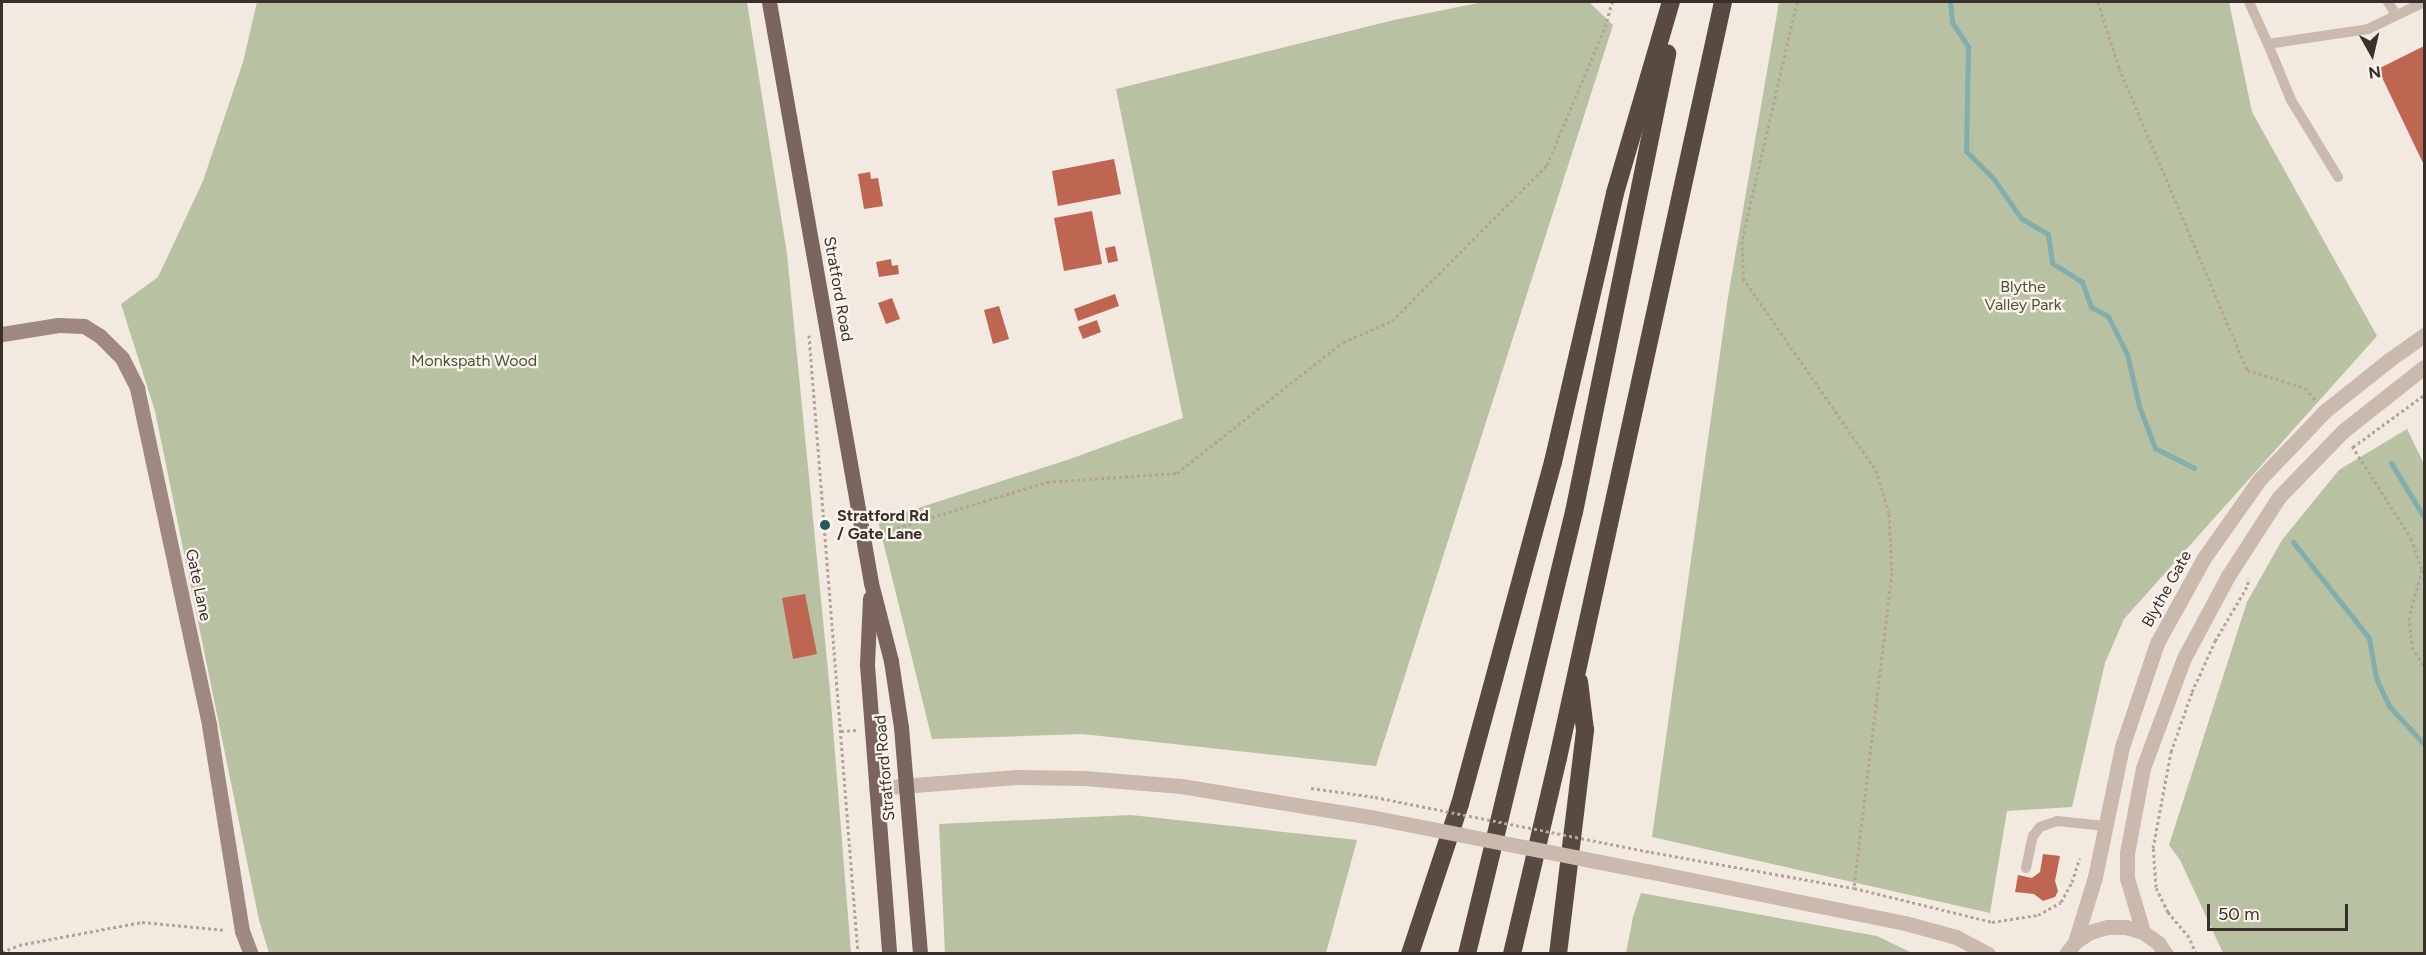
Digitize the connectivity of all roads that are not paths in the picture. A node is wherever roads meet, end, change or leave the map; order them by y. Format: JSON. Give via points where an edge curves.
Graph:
{"nodes":[{"id":1,"x":768,"y":2,"type":"edge"},
{"id":2,"x":1671,"y":2,"type":"edge"},
{"id":3,"x":1677,"y":2,"type":"edge"},
{"id":4,"x":1724,"y":2,"type":"edge"},
{"id":5,"x":2250,"y":2,"type":"edge"},
{"id":6,"x":2388,"y":2,"type":"edge"},
{"id":7,"x":2424,"y":2,"type":"edge"},
{"id":8,"x":2397,"y":15,"type":"junction"},
{"id":9,"x":2268,"y":44,"type":"junction"},
{"id":10,"x":2338,"y":177,"type":"dead end"},
{"id":11,"x":2,"y":334,"type":"edge"},
{"id":12,"x":2424,"y":335,"type":"edge"},
{"id":13,"x":2424,"y":367,"type":"edge"},
{"id":14,"x":871,"y":583,"type":"junction"},
{"id":15,"x":1577,"y":668,"type":"junction"},
{"id":16,"x":876,"y":788,"type":"junction"},
{"id":17,"x":905,"y":788,"type":"junction"},
{"id":18,"x":2105,"y":826,"type":"junction"},
{"id":19,"x":2026,"y":868,"type":"dead end"},
{"id":20,"x":2143,"y":932,"type":"junction"},
{"id":21,"x":2071,"y":948,"type":"edge"},
{"id":22,"x":250,"y":954,"type":"edge"},
{"id":23,"x":889,"y":954,"type":"edge"},
{"id":24,"x":920,"y":954,"type":"edge"},
{"id":25,"x":1410,"y":954,"type":"edge"},
{"id":26,"x":1467,"y":954,"type":"edge"},
{"id":27,"x":1512,"y":954,"type":"edge"},
{"id":28,"x":1558,"y":954,"type":"edge"},
{"id":29,"x":1988,"y":954,"type":"edge"},
{"id":30,"x":2166,"y":954,"type":"edge"}],
"edges":[{"from":1,"to":14,"type":"main road","name":"Stratford Road"},
{"from":2,"to":25,"type":"highway","via":[[1614,193],[1553,462],[1460,804]]},
{"from":3,"to":26,"type":"highway","via":[[1574,512]]},
{"from":4,"to":15,"type":"highway"},
{"from":5,"to":9,"type":"lane"},
{"from":6,"to":8,"type":"lane"},
{"from":7,"to":8,"type":"lane"},
{"from":8,"to":9,"type":"lane","via":[[2367,29]]},
{"from":9,"to":10,"type":"lane","via":[[2291,100]]},
{"from":11,"to":22,"type":"street","name":"Gate Lane","via":[[58,325],[84,326],[122,358],[137,388],[209,725],[242,931]]},
{"from":12,"to":18,"type":"street","name":"Blythe Gate","via":[[2325,411],[2259,480],[2204,558],[2157,643],[2122,747]]},
{"from":13,"to":20,"type":"street","via":[[2343,431],[2279,497],[2228,576],[2184,658],[2140,781],[2127,853],[2127,878]]},
{"from":14,"to":16,"type":"main road","name":"Stratford Road","via":[[867,665]]},
{"from":14,"to":17,"type":"main road","name":"Stratford Road","via":[[891,661]]},
{"from":15,"to":27,"type":"highway"},
{"from":15,"to":28,"type":"highway","via":[[1585,730]]},
{"from":16,"to":17,"type":"street"},
{"from":16,"to":23,"type":"main road","name":"Stratford Road"},
{"from":17,"to":24,"type":"main road","name":"Stratford Road"},
{"from":17,"to":29,"type":"street","bridge":true,"via":[[1017,777],[1181,786],[1371,817],[1905,922],[1956,937]]},
{"from":18,"to":19,"type":"lane","via":[[2057,821],[2040,827],[2033,836]]},
{"from":18,"to":21,"type":"street","name":"Blythe Gate","via":[[2096,877]]},
{"from":20,"to":21,"type":"street","via":[[2108,927],[2090,932]]},
{"from":20,"to":30,"type":"street"}]}
